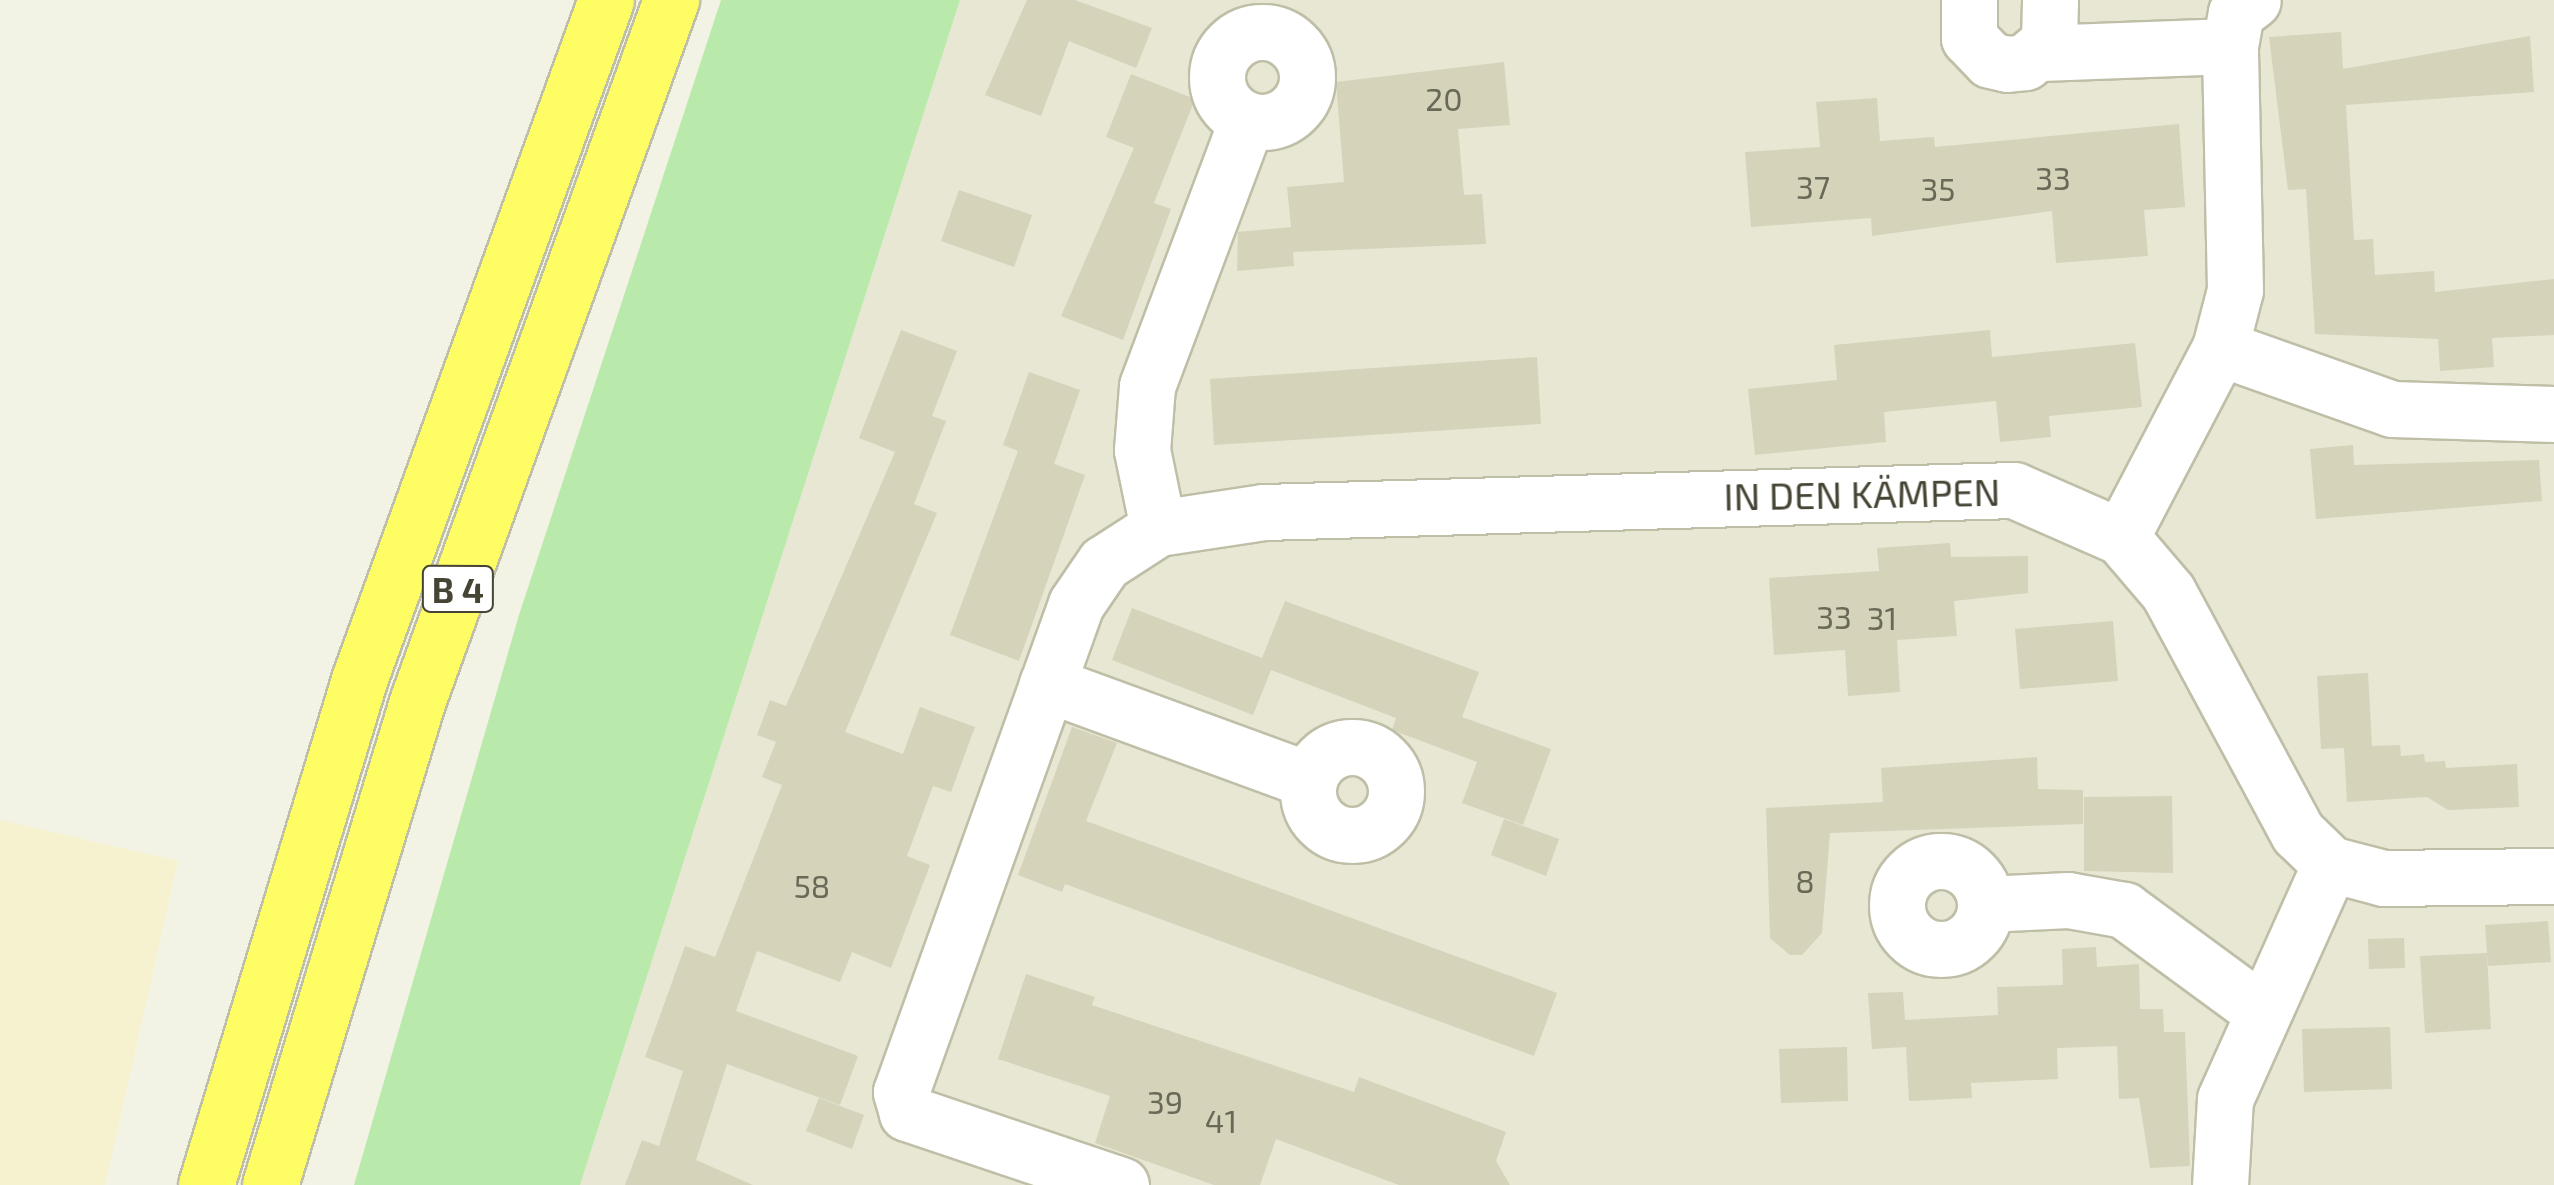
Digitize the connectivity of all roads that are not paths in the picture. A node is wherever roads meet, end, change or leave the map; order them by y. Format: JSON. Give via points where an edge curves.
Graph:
{"nodes":[{"id":1,"x":606,"y":0,"type":"edge"},
{"id":2,"x":671,"y":0,"type":"edge"},
{"id":3,"x":1969,"y":0,"type":"edge"},
{"id":4,"x":2050,"y":0,"type":"edge"},
{"id":5,"x":2242,"y":23,"type":"edge"},
{"id":6,"x":2040,"y":52,"type":"junction"},
{"id":7,"x":1246,"y":120,"type":"dead end"},
{"id":8,"x":2220,"y":348,"type":"junction"},
{"id":9,"x":2554,"y":414,"type":"edge"},
{"id":10,"x":1158,"y":528,"type":"junction"},
{"id":11,"x":2121,"y":536,"type":"junction"},
{"id":12,"x":1047,"y":684,"type":"junction"},
{"id":13,"x":1309,"y":780,"type":"dead end"},
{"id":14,"x":2330,"y":864,"type":"junction"},
{"id":15,"x":2554,"y":876,"type":"edge"},
{"id":16,"x":1986,"y":904,"type":"dead end"},
{"id":17,"x":2260,"y":1010,"type":"junction"},
{"id":18,"x":206,"y":1185,"type":"edge"},
{"id":19,"x":270,"y":1185,"type":"edge"},
{"id":20,"x":1121,"y":1185,"type":"edge"},
{"id":21,"x":2220,"y":1185,"type":"edge"}],
"edges":[{"from":1,"to":18,"type":"highway","number":"B 4","via":[[359,680]]},
{"from":2,"to":19,"type":"highway","number":"B 4","via":[[418,702]]},
{"from":3,"to":6,"type":"street","via":[[1969,38],[1990,60],[2025,62]]},
{"from":4,"to":6,"type":"street","via":[[2054,29]]},
{"from":5,"to":6,"type":"street"},
{"from":5,"to":8,"type":"street","via":[[2238,232]]},
{"from":7,"to":10,"type":"street","via":[[1148,386],[1142,450]]},
{"from":8,"to":9,"type":"street","via":[[2392,409]]},
{"from":8,"to":11,"type":"street"},
{"from":10,"to":11,"type":"street","name":"IN DEN KÄMPEN","via":[[1264,512],[1972,487],[2014,490]]},
{"from":10,"to":12,"type":"street","via":[[1104,563],[1076,604]]},
{"from":11,"to":14,"type":"street","name":"IN DEN KÄMPEN","via":[[2168,592],[2298,833]]},
{"from":12,"to":13,"type":"street"},
{"from":12,"to":20,"type":"street","via":[[901,1092],[907,1113]]},
{"from":14,"to":15,"type":"street","via":[[2384,878]]},
{"from":14,"to":17,"type":"street"},
{"from":16,"to":17,"type":"street","via":[[2081,901],[2124,910]]},
{"from":17,"to":21,"type":"street","via":[[2224,1099]]}]}
